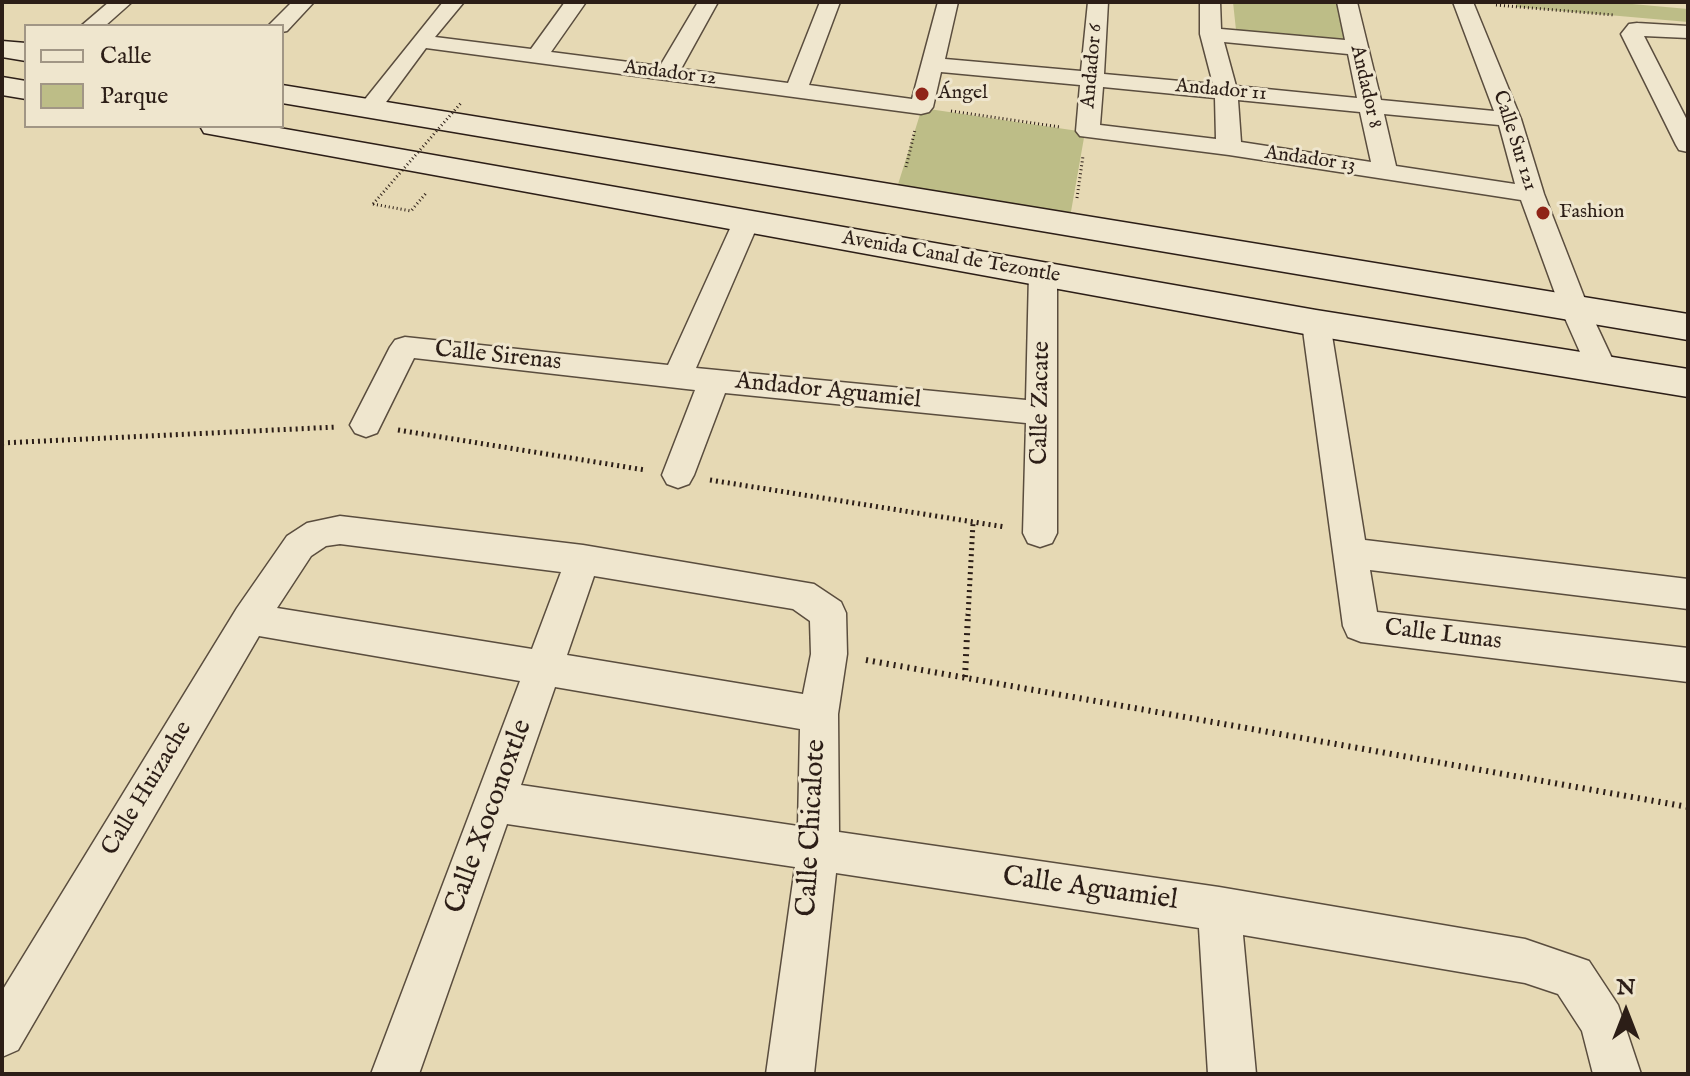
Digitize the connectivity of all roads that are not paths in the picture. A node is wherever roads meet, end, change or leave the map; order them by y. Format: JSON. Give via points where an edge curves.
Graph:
{"nodes":[{"id":1,"x":122,"y":2,"type":"edge"},
{"id":2,"x":304,"y":2,"type":"edge"},
{"id":3,"x":454,"y":2,"type":"edge"},
{"id":4,"x":576,"y":2,"type":"edge"},
{"id":5,"x":708,"y":2,"type":"edge"},
{"id":6,"x":830,"y":2,"type":"edge"},
{"id":7,"x":948,"y":2,"type":"edge"},
{"id":8,"x":1098,"y":2,"type":"edge"},
{"id":9,"x":1210,"y":2,"type":"edge"},
{"id":10,"x":1347,"y":2,"type":"edge"},
{"id":11,"x":1463,"y":2,"type":"edge"},
{"id":12,"x":94,"y":24,"type":"edge"},
{"id":13,"x":281,"y":24,"type":"edge"},
{"id":14,"x":1688,"y":32,"type":"edge"},
{"id":15,"x":1211,"y":34,"type":"junction"},
{"id":16,"x":420,"y":41,"type":"junction"},
{"id":17,"x":1356,"y":48,"type":"junction"},
{"id":18,"x":2,"y":49,"type":"edge"},
{"id":19,"x":24,"y":52,"type":"edge"},
{"id":20,"x":537,"y":56,"type":"junction"},
{"id":21,"x":932,"y":64,"type":"junction"},
{"id":22,"x":667,"y":73,"type":"junction"},
{"id":23,"x":1092,"y":80,"type":"junction"},
{"id":24,"x":2,"y":86,"type":"edge"},
{"id":25,"x":24,"y":90,"type":"edge"},
{"id":26,"x":796,"y":90,"type":"junction"},
{"id":27,"x":1226,"y":92,"type":"junction"},
{"id":28,"x":284,"y":94,"type":"edge"},
{"id":29,"x":1369,"y":106,"type":"junction"},
{"id":30,"x":370,"y":108,"type":"junction"},
{"id":31,"x":1509,"y":119,"type":"junction"},
{"id":32,"x":226,"y":128,"type":"edge"},
{"id":33,"x":1088,"y":131,"type":"joint"},
{"id":34,"x":1688,"y":145,"type":"edge"},
{"id":35,"x":1229,"y":148,"type":"junction"},
{"id":36,"x":698,"y":162,"type":"junction"},
{"id":37,"x":1385,"y":171,"type":"junction"},
{"id":38,"x":1531,"y":194,"type":"junction"},
{"id":39,"x":661,"y":207,"type":"junction"},
{"id":40,"x":746,"y":222,"type":"junction"},
{"id":41,"x":1043,"y":274,"type":"junction"},
{"id":42,"x":1574,"y":307,"type":"junction"},
{"id":43,"x":1316,"y":323,"type":"junction"},
{"id":44,"x":1688,"y":327,"type":"edge"},
{"id":45,"x":1602,"y":369,"type":"junction"},
{"id":46,"x":677,"y":377,"type":"junction"},
{"id":47,"x":714,"y":381,"type":"junction"},
{"id":48,"x":1688,"y":383,"type":"edge"},
{"id":49,"x":1042,"y":413,"type":"junction"},
{"id":50,"x":366,"y":425,"type":"road end"},
{"id":51,"x":678,"y":475,"type":"road end"},
{"id":52,"x":1040,"y":533,"type":"road end"},
{"id":53,"x":1350,"y":553,"type":"junction"},
{"id":54,"x":583,"y":560,"type":"junction"},
{"id":55,"x":1688,"y":594,"type":"edge"},
{"id":56,"x":250,"y":619,"type":"junction"},
{"id":57,"x":1688,"y":665,"type":"edge"},
{"id":58,"x":543,"y":668,"type":"junction"},
{"id":59,"x":819,"y":714,"type":"junction"},
{"id":60,"x":497,"y":802,"type":"junction"},
{"id":61,"x":818,"y":850,"type":"junction"},
{"id":62,"x":1219,"y":909,"type":"junction"},
{"id":63,"x":2,"y":1034,"type":"edge"},
{"id":64,"x":395,"y":1074,"type":"edge"},
{"id":65,"x":790,"y":1074,"type":"edge"},
{"id":66,"x":1232,"y":1074,"type":"edge"},
{"id":67,"x":1617,"y":1074,"type":"edge"}],
"edges":[{"from":1,"to":12,"type":"street"},
{"from":2,"to":13,"type":"street"},
{"from":3,"to":16,"type":"street"},
{"from":4,"to":20,"type":"street"},
{"from":5,"to":22,"type":"street"},
{"from":6,"to":26,"type":"street"},
{"from":7,"to":21,"type":"street"},
{"from":8,"to":23,"type":"street","name":"Andador 6"},
{"from":9,"to":15,"type":"street"},
{"from":10,"to":17,"type":"street","name":"Andador 8"},
{"from":11,"to":31,"type":"street","name":"Calle Sur 121"},
{"from":14,"to":34,"type":"street","via":[[1630,25]]},
{"from":15,"to":17,"type":"street"},
{"from":15,"to":27,"type":"street"},
{"from":16,"to":20,"type":"street","name":"Andador 12"},
{"from":16,"to":30,"type":"street"},
{"from":17,"to":29,"type":"street","name":"Andador 8"},
{"from":18,"to":19,"type":"main road"},
{"from":20,"to":22,"type":"street","name":"Andador 12"},
{"from":21,"to":23,"type":"street","name":"Andador 11"},
{"from":21,"to":26,"type":"street","name":"Andador 12","via":[[921,107]]},
{"from":22,"to":26,"type":"street","name":"Andador 12"},
{"from":23,"to":27,"type":"street","name":"Andador 11"},
{"from":23,"to":33,"type":"street","name":"Andador 6"},
{"from":24,"to":25,"type":"main road"},
{"from":27,"to":29,"type":"street","name":"Andador 11"},
{"from":27,"to":35,"type":"street"},
{"from":28,"to":30,"type":"main road"},
{"from":29,"to":31,"type":"street","name":"Andador 11"},
{"from":29,"to":37,"type":"street","name":"Andador 8"},
{"from":30,"to":36,"type":"main road"},
{"from":31,"to":38,"type":"street","name":"Calle Sur 121"},
{"from":32,"to":39,"type":"main road","name":"Avenida Canal de Tezontle"},
{"from":33,"to":35,"type":"street","name":"Andador 13"},
{"from":35,"to":37,"type":"street","name":"Andador 13"},
{"from":36,"to":39,"type":"main road","via":[[721,178],[720,194],[697,205]]},
{"from":36,"to":42,"type":"main road"},
{"from":37,"to":38,"type":"street","name":"Andador 13"},
{"from":38,"to":42,"type":"street","name":"Calle Sur 121"},
{"from":39,"to":40,"type":"main road","name":"Avenida Canal de Tezontle"},
{"from":40,"to":41,"type":"main road","name":"Avenida Canal de Tezontle"},
{"from":40,"to":46,"type":"street"},
{"from":41,"to":43,"type":"main road","name":"Avenida Canal de Tezontle"},
{"from":41,"to":49,"type":"street","name":"Calle Zacate"},
{"from":42,"to":44,"type":"main road"},
{"from":42,"to":45,"type":"street","name":"Calle Sur 121"},
{"from":43,"to":45,"type":"main road","name":"Avenida Canal de Tezontle"},
{"from":43,"to":53,"type":"street","name":"Calle Lunas"},
{"from":45,"to":48,"type":"main road","name":"Avenida Canal de Tezontle"},
{"from":46,"to":47,"type":"street","name":"Calle Sirenas"},
{"from":46,"to":50,"type":"street","name":"Calle Sirenas","via":[[405,347]]},
{"from":47,"to":49,"type":"street","name":"Andador Aguamiel"},
{"from":47,"to":51,"type":"street","name":"Andador Aguamiel"},
{"from":49,"to":52,"type":"street","name":"Calle Zacate"},
{"from":53,"to":55,"type":"street"},
{"from":53,"to":57,"type":"street","name":"Calle Lunas","via":[[1361,626]]},
{"from":54,"to":56,"type":"street","name":"Calle Huizache","via":[[340,530],[319,533],[299,546]]},
{"from":54,"to":58,"type":"street","name":"Calle Xoconoxtle"},
{"from":54,"to":59,"type":"street","name":"Calle Chicalote","via":[[801,595],[828,613],[829,654]]},
{"from":56,"to":58,"type":"street"},
{"from":56,"to":63,"type":"street","name":"Calle Huizache"},
{"from":58,"to":59,"type":"street"},
{"from":58,"to":60,"type":"street","name":"Calle Xoconoxtle"},
{"from":59,"to":61,"type":"street","name":"Calle Chicalote"},
{"from":60,"to":61,"type":"street","name":"Calle Aguamiel"},
{"from":60,"to":64,"type":"street","name":"Calle Xoconoxtle"},
{"from":61,"to":62,"type":"street","name":"Calle Aguamiel"},
{"from":61,"to":65,"type":"street","name":"Calle Chicalote"},
{"from":62,"to":66,"type":"street"},
{"from":62,"to":67,"type":"street","name":"Calle Aguamiel","via":[[1525,961],[1573,977],[1602,1021]]}]}
